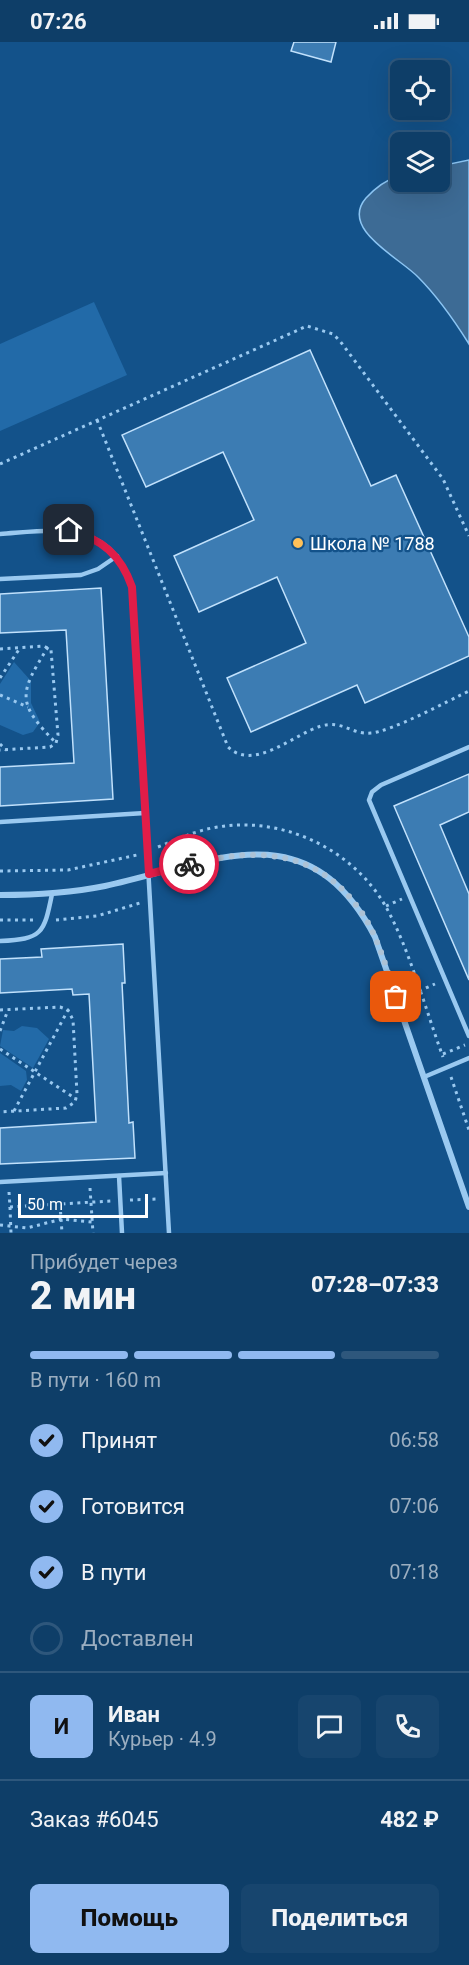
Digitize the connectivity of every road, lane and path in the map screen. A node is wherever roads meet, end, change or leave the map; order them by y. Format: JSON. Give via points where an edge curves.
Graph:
{"nodes":[{"id":1,"x":97,"y":420,"type":"junction"},
{"id":2,"x":0,"y":464,"type":"edge"},
{"id":3,"x":0,"y":534,"type":"edge"},
{"id":4,"x":469,"y":536,"type":"edge"},
{"id":5,"x":117,"y":556,"type":"junction"},
{"id":6,"x":0,"y":579,"type":"edge"},
{"id":7,"x":48,"y":647,"type":"junction"},
{"id":8,"x":20,"y":648,"type":"junction"},
{"id":9,"x":0,"y":649,"type":"edge"},
{"id":10,"x":0,"y":678,"type":"edge"},
{"id":11,"x":469,"y":691,"type":"edge"},
{"id":12,"x":0,"y":695,"type":"edge"},
{"id":13,"x":28,"y":707,"type":"junction"},
{"id":14,"x":56,"y":742,"type":"junction"},
{"id":15,"x":0,"y":744,"type":"edge"},
{"id":16,"x":469,"y":747,"type":"edge"},
{"id":17,"x":0,"y":750,"type":"edge"},
{"id":18,"x":6,"y":750,"type":"junction"},
{"id":19,"x":146,"y":813,"type":"junction"},
{"id":20,"x":0,"y":822,"type":"edge"},
{"id":21,"x":147,"y":852,"type":"junction"},
{"id":22,"x":0,"y":871,"type":"edge"},
{"id":23,"x":149,"y":874,"type":"junction"},
{"id":24,"x":52,"y":894,"type":"junction"},
{"id":25,"x":0,"y":895,"type":"edge"},
{"id":26,"x":409,"y":896,"type":"junction"},
{"id":27,"x":150,"y":900,"type":"junction"},
{"id":28,"x":385,"y":906,"type":"junction"},
{"id":29,"x":0,"y":920,"type":"edge"},
{"id":30,"x":47,"y":920,"type":"junction"},
{"id":31,"x":0,"y":941,"type":"edge"},
{"id":32,"x":445,"y":980,"type":"junction"},
{"id":33,"x":419,"y":991,"type":"junction"},
{"id":34,"x":0,"y":1010,"type":"edge"},
{"id":35,"x":8,"y":1010,"type":"junction"},
{"id":36,"x":68,"y":1010,"type":"junction"},
{"id":37,"x":0,"y":1030,"type":"edge"},
{"id":38,"x":469,"y":1036,"type":"edge"},
{"id":39,"x":469,"y":1043,"type":"edge"},
{"id":40,"x":0,"y":1049,"type":"edge"},
{"id":41,"x":442,"y":1054,"type":"junction"},
{"id":42,"x":469,"y":1058,"type":"edge"},
{"id":43,"x":447,"y":1067,"type":"junction"},
{"id":44,"x":35,"y":1072,"type":"junction"},
{"id":45,"x":424,"y":1077,"type":"junction"},
{"id":46,"x":76,"y":1099,"type":"junction"},
{"id":47,"x":14,"y":1111,"type":"junction"},
{"id":48,"x":0,"y":1112,"type":"edge"},
{"id":49,"x":469,"y":1130,"type":"edge"},
{"id":50,"x":166,"y":1173,"type":"junction"},
{"id":51,"x":119,"y":1176,"type":"junction"},
{"id":52,"x":90,"y":1177,"type":"junction"},
{"id":53,"x":0,"y":1182,"type":"edge"},
{"id":54,"x":9,"y":1182,"type":"junction"},
{"id":55,"x":167,"y":1198,"type":"junction"},
{"id":56,"x":120,"y":1201,"type":"junction"},
{"id":57,"x":91,"y":1202,"type":"junction"},
{"id":58,"x":60,"y":1204,"type":"junction"},
{"id":59,"x":10,"y":1207,"type":"junction"},
{"id":60,"x":469,"y":1207,"type":"edge"},
{"id":61,"x":62,"y":1219,"type":"junction"},
{"id":62,"x":92,"y":1222,"type":"junction"},
{"id":63,"x":0,"y":1225,"type":"edge"},
{"id":64,"x":11,"y":1225,"type":"junction"},
{"id":65,"x":11,"y":1233,"type":"edge"},
{"id":66,"x":62,"y":1233,"type":"edge"},
{"id":67,"x":93,"y":1233,"type":"edge"},
{"id":68,"x":122,"y":1233,"type":"edge"},
{"id":69,"x":169,"y":1233,"type":"edge"}],
"edges":[{"from":1,"to":2,"type":"path"},
{"from":1,"to":4,"type":"path","via":[[308,326],[328,332],[340,342],[443,479]]},
{"from":1,"to":11,"type":"path","via":[[228,747],[234,753],[250,757],[334,724],[360,732],[380,731]]},
{"from":3,"to":5,"type":"lane","via":[[69,530],[89,535]]},
{"from":5,"to":6,"type":"lane","via":[[81,575]]},
{"from":5,"to":19,"type":"lane","via":[[132,587]]},
{"from":7,"to":8,"type":"path"},
{"from":7,"to":13,"type":"path","via":[[28,681]]},
{"from":7,"to":14,"type":"path","via":[[53,656]]},
{"from":8,"to":9,"type":"path"},
{"from":8,"to":10,"type":"path"},
{"from":12,"to":13,"type":"path"},
{"from":13,"to":14,"type":"path","via":[[35,721]]},
{"from":14,"to":18,"type":"path","via":[[50,747]]},
{"from":15,"to":18,"type":"path"},
{"from":16,"to":26,"type":"lane","via":[[381,785],[370,796],[370,806]]},
{"from":17,"to":18,"type":"path"},
{"from":19,"to":20,"type":"lane"},
{"from":19,"to":21,"type":"lane"},
{"from":21,"to":22,"type":"path","via":[[76,869]]},
{"from":21,"to":23,"type":"lane"},
{"from":21,"to":28,"type":"path","via":[[214,827],[257,825],[280,829],[301,835],[343,858],[372,886]]},
{"from":23,"to":24,"type":"street"},
{"from":23,"to":27,"type":"lane"},
{"from":23,"to":45,"type":"street","via":[[227,855],[268,855],[308,867],[346,894],[375,937]]},
{"from":24,"to":25,"type":"street"},
{"from":24,"to":30,"type":"lane"},
{"from":26,"to":28,"type":"path"},
{"from":26,"to":32,"type":"lane"},
{"from":27,"to":30,"type":"path","via":[[91,917]]},
{"from":27,"to":50,"type":"lane"},
{"from":28,"to":33,"type":"path"},
{"from":29,"to":30,"type":"path"},
{"from":30,"to":31,"type":"lane","via":[[35,936]]},
{"from":32,"to":33,"type":"path"},
{"from":32,"to":38,"type":"lane"},
{"from":33,"to":41,"type":"path"},
{"from":34,"to":35,"type":"path"},
{"from":35,"to":36,"type":"path"},
{"from":35,"to":37,"type":"path"},
{"from":36,"to":44,"type":"path"},
{"from":36,"to":46,"type":"path","via":[[73,1020]]},
{"from":39,"to":41,"type":"path"},
{"from":40,"to":44,"type":"path"},
{"from":41,"to":43,"type":"path"},
{"from":42,"to":43,"type":"lane"},
{"from":43,"to":45,"type":"lane"},
{"from":43,"to":49,"type":"path"},
{"from":44,"to":46,"type":"path"},
{"from":44,"to":47,"type":"path"},
{"from":45,"to":60,"type":"street"},
{"from":46,"to":47,"type":"path","via":[[66,1108]]},
{"from":47,"to":48,"type":"path"},
{"from":50,"to":51,"type":"lane"},
{"from":50,"to":55,"type":"lane"},
{"from":51,"to":52,"type":"lane"},
{"from":51,"to":56,"type":"lane"},
{"from":52,"to":54,"type":"lane"},
{"from":52,"to":57,"type":"path"},
{"from":53,"to":54,"type":"lane"},
{"from":54,"to":59,"type":"path"},
{"from":55,"to":56,"type":"path"},
{"from":55,"to":69,"type":"lane"},
{"from":56,"to":57,"type":"path"},
{"from":56,"to":68,"type":"lane"},
{"from":57,"to":58,"type":"path"},
{"from":57,"to":62,"type":"path"},
{"from":58,"to":59,"type":"path"},
{"from":58,"to":61,"type":"path"},
{"from":59,"to":64,"type":"path"},
{"from":61,"to":62,"type":"path"},
{"from":61,"to":64,"type":"path","via":[[34,1228]]},
{"from":61,"to":66,"type":"path"},
{"from":62,"to":67,"type":"path"},
{"from":63,"to":64,"type":"path"},
{"from":64,"to":65,"type":"path"}]}
